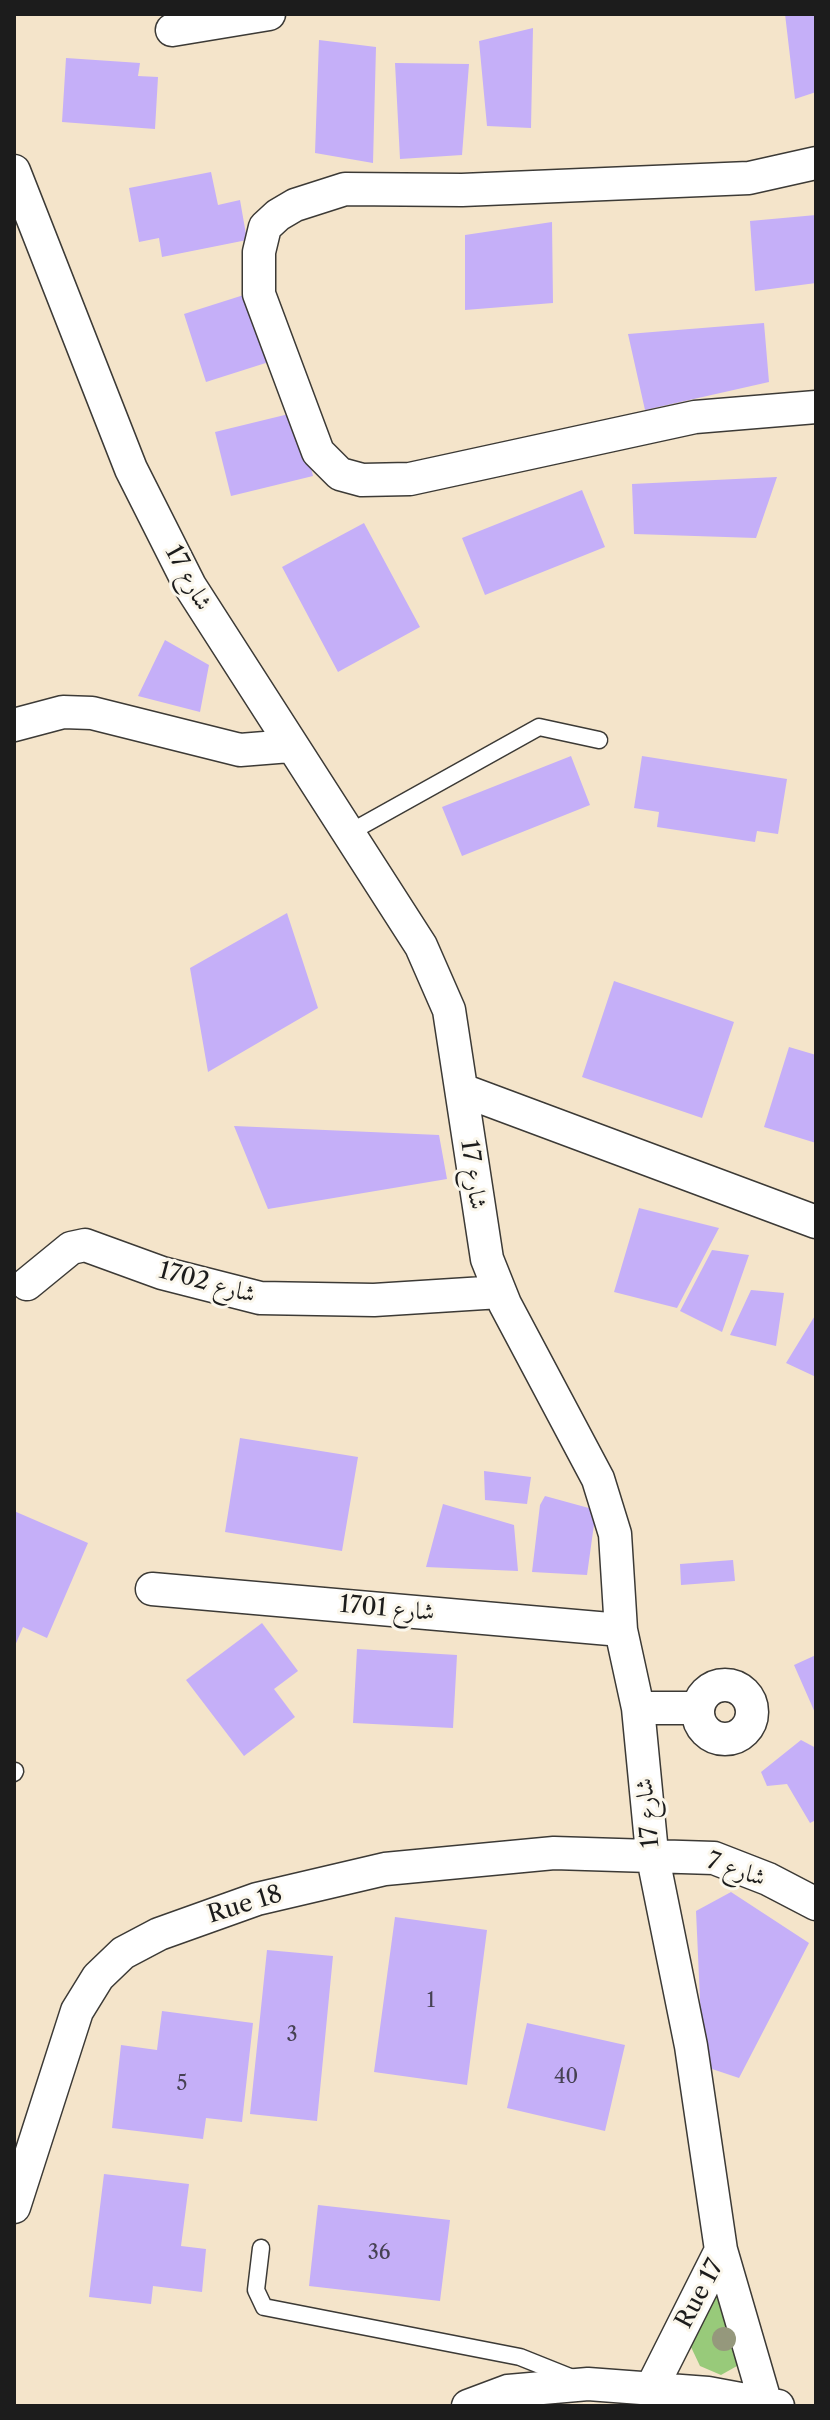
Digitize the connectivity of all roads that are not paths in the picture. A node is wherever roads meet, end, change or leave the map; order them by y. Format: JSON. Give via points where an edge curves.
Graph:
{"nodes":[{"id":1,"x":269,"y":14,"type":"edge"},
{"id":2,"x":172,"y":30,"type":"dead end"},
{"id":3,"x":816,"y":163,"type":"edge"},
{"id":4,"x":14,"y":171,"type":"edge"},
{"id":5,"x":816,"y":407,"type":"edge"},
{"id":6,"x":14,"y":725,"type":"edge"},
{"id":7,"x":599,"y":740,"type":"dead end"},
{"id":8,"x":290,"y":746,"type":"junction"},
{"id":9,"x":347,"y":834,"type":"junction"},
{"id":10,"x":462,"y":1090,"type":"junction"},
{"id":11,"x":816,"y":1222,"type":"edge"},
{"id":12,"x":27,"y":1284,"type":"dead end"},
{"id":13,"x":500,"y":1292,"type":"junction"},
{"id":14,"x":152,"y":1589,"type":"dead end"},
{"id":15,"x":621,"y":1630,"type":"junction"},
{"id":16,"x":638,"y":1708,"type":"junction"},
{"id":17,"x":698,"y":1708,"type":"dead end"},
{"id":18,"x":652,"y":1853,"type":"junction"},
{"id":19,"x":816,"y":1904,"type":"edge"},
{"id":20,"x":14,"y":2207,"type":"edge"},
{"id":21,"x":261,"y":2248,"type":"dead end"},
{"id":22,"x":721,"y":2250,"type":"junction"},
{"id":23,"x":588,"y":2384,"type":"junction"},
{"id":24,"x":652,"y":2387,"type":"junction"},
{"id":25,"x":771,"y":2404,"type":"edge"},
{"id":26,"x":468,"y":2406,"type":"edge"}],
"edges":[{"from":1,"to":2,"type":"street"},
{"from":3,"to":5,"type":"street","via":[[749,178],[462,190],[345,189],[278,215],[265,227],[259,252],[259,294],[318,452],[328,466],[351,477],[410,479],[695,417]]},
{"from":4,"to":8,"type":"street","name":"شارع 17","via":[[131,469],[190,586]]},
{"from":6,"to":8,"type":"street","via":[[63,712],[92,713],[240,750]]},
{"from":7,"to":9,"type":"lane","via":[[539,727]]},
{"from":8,"to":9,"type":"street","name":"شارع 17"},
{"from":9,"to":10,"type":"street","name":"شارع 17","via":[[421,946],[435,977],[449,1010]]},
{"from":10,"to":11,"type":"street"},
{"from":10,"to":13,"type":"street","name":"شارع 17","via":[[481,1233]]},
{"from":12,"to":13,"type":"street","name":"شارع 1702","via":[[71,1248],[85,1245],[162,1273],[260,1298],[374,1300]]},
{"from":13,"to":15,"type":"street","name":"شارع 17","via":[[608,1504]]},
{"from":14,"to":15,"type":"street","name":"شارع 1701"},
{"from":15,"to":16,"type":"street","name":"شارع 17"},
{"from":16,"to":17,"type":"street"},
{"from":16,"to":18,"type":"street","name":"شارع 17"},
{"from":18,"to":19,"type":"street","name":"شارع 7","via":[[714,1858]]},
{"from":18,"to":20,"type":"street","name":"Rue 18","via":[[554,1853],[385,1869],[257,1899],[159,1934],[123,1953],[98,1977],[77,2011]]},
{"from":18,"to":22,"type":"street","name":"شارع 17","via":[[691,2046]]},
{"from":21,"to":23,"type":"lane","via":[[256,2290],[264,2307],[520,2357]]},
{"from":22,"to":24,"type":"street","name":"Rue 17"},
{"from":22,"to":25,"type":"street","name":"Rue 17"},
{"from":23,"to":24,"type":"street"},
{"from":23,"to":26,"type":"street","via":[[508,2391]]},
{"from":24,"to":25,"type":"street"}]}
